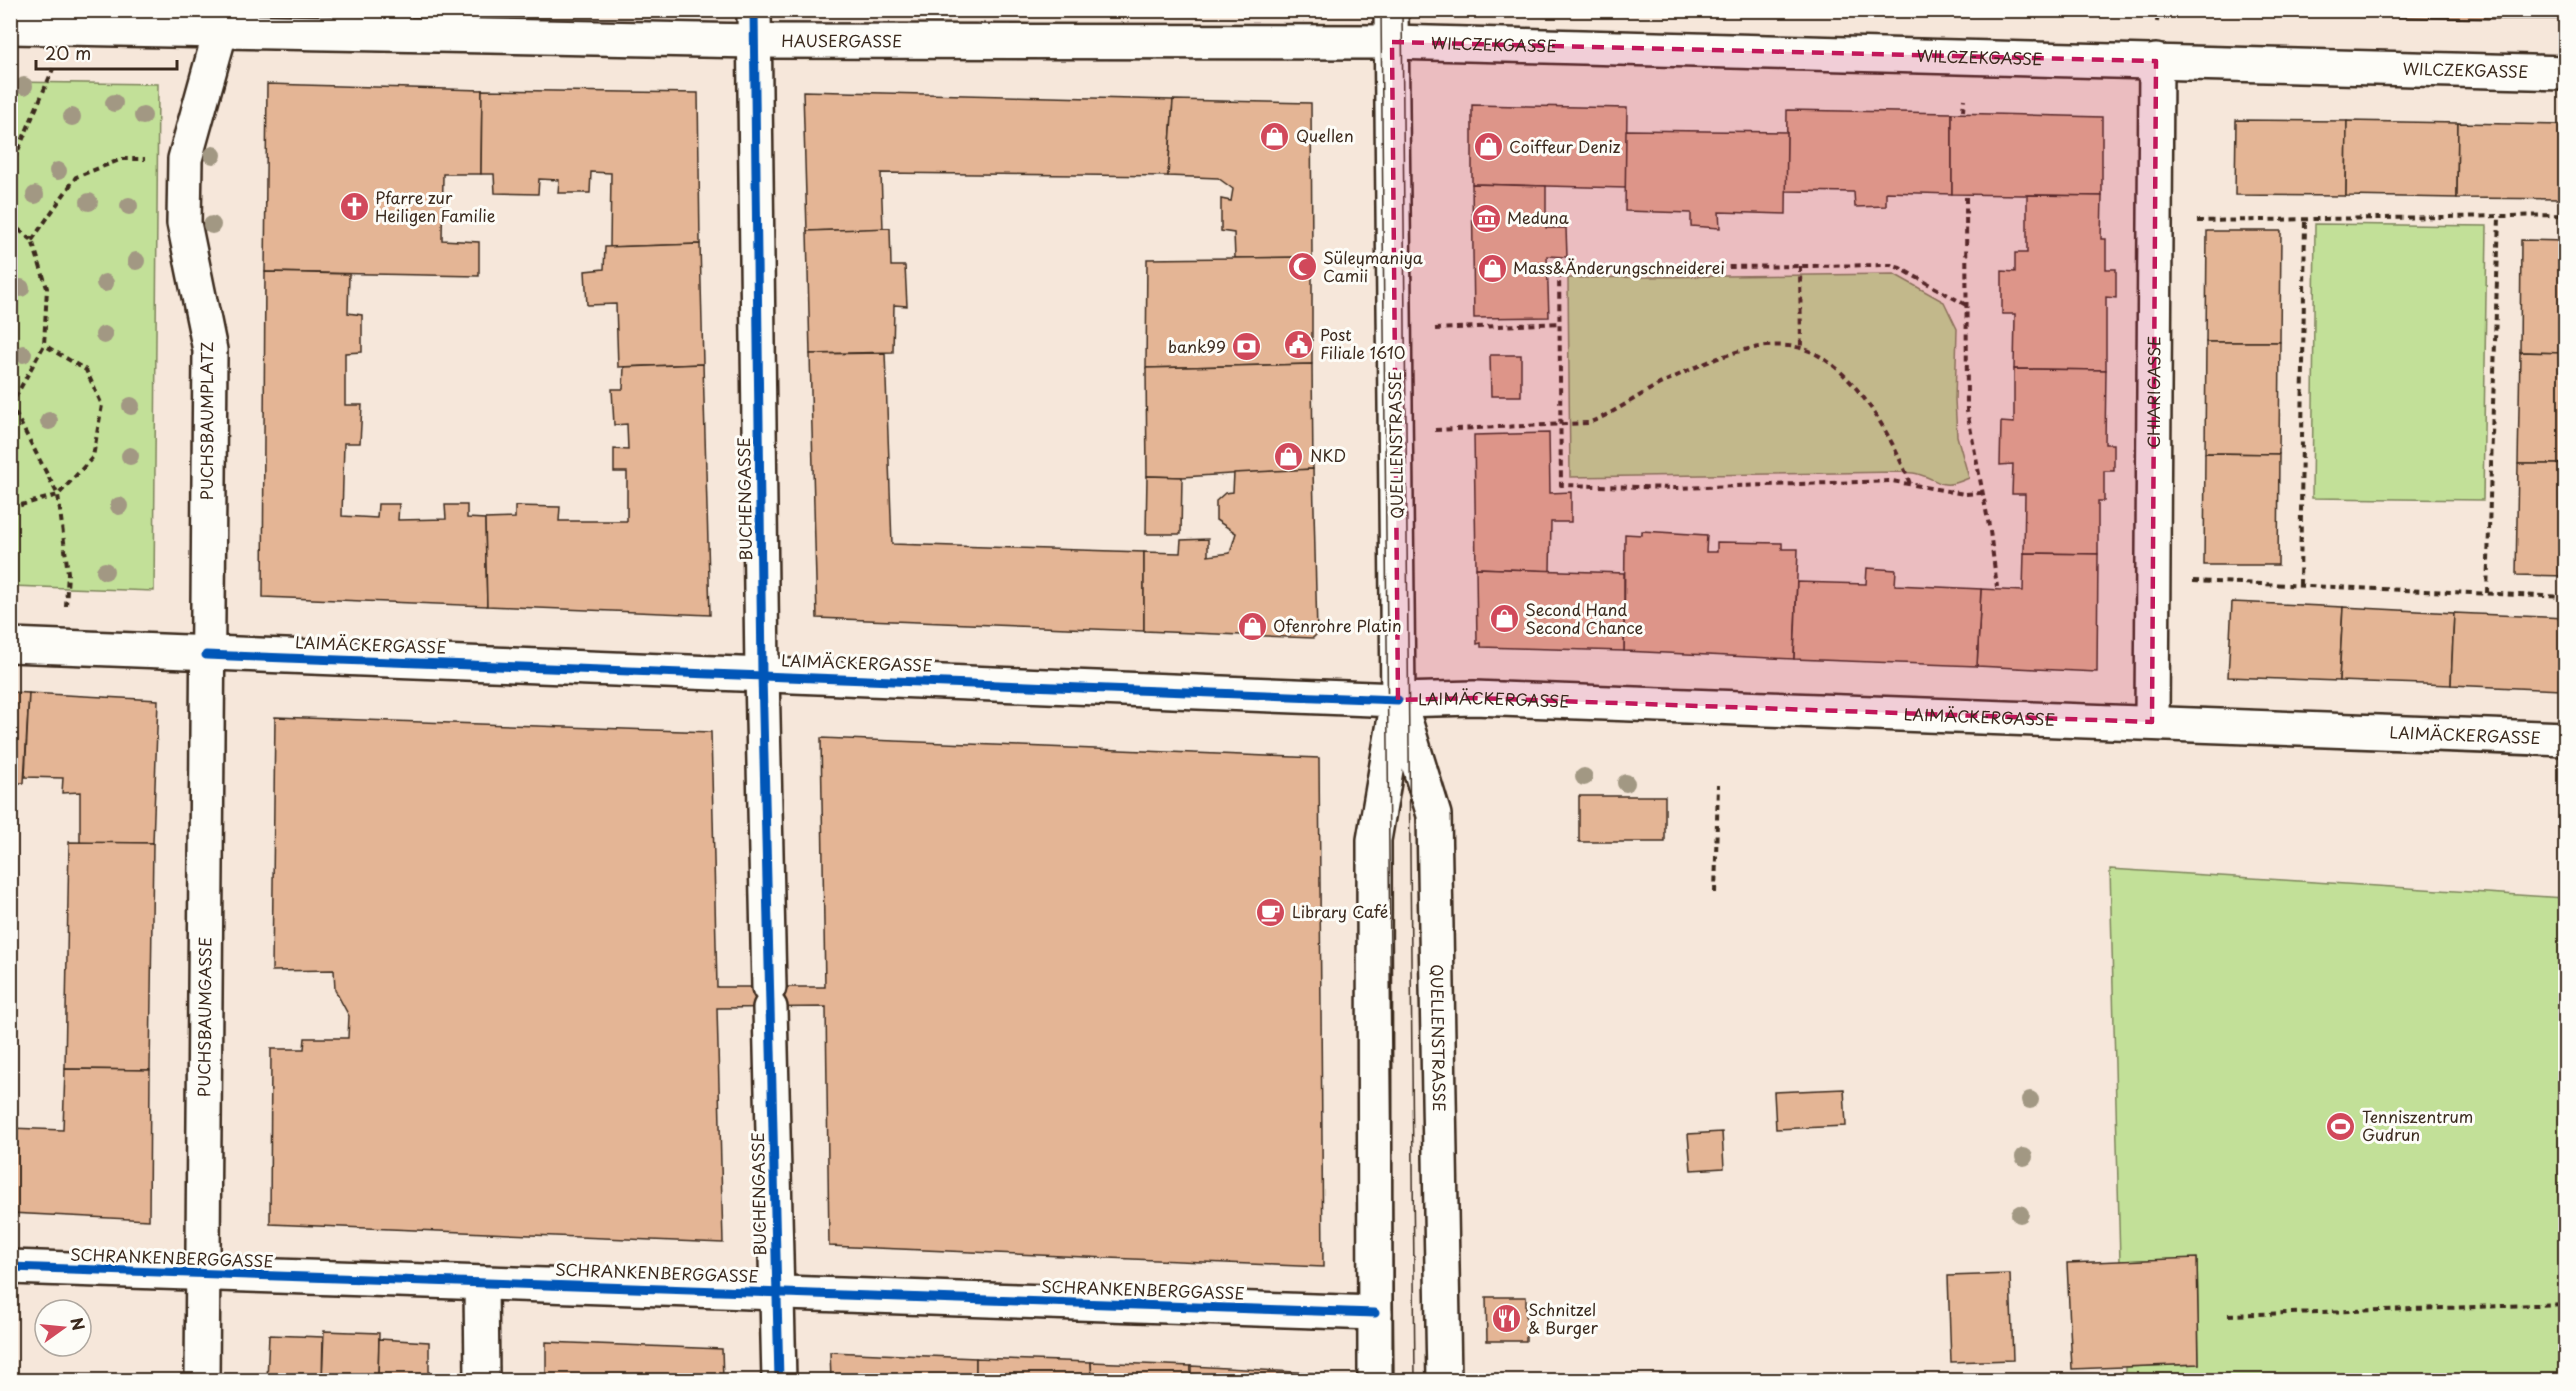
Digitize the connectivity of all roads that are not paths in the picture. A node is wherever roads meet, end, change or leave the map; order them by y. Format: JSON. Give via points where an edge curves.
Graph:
{"nodes":[{"id":1,"x":221,"y":20,"type":"edge"},
{"id":2,"x":754,"y":26,"type":"edge"},
{"id":3,"x":1391,"y":26,"type":"edge"},
{"id":4,"x":10,"y":27,"type":"edge"},
{"id":5,"x":2156,"y":61,"type":"junction"},
{"id":6,"x":2565,"y":73,"type":"edge"},
{"id":7,"x":10,"y":645,"type":"edge"},
{"id":8,"x":206,"y":655,"type":"junction"},
{"id":9,"x":762,"y":674,"type":"junction"},
{"id":10,"x":1398,"y":700,"type":"junction"},
{"id":11,"x":2152,"y":722,"type":"junction"},
{"id":12,"x":2565,"y":739,"type":"edge"},
{"id":13,"x":10,"y":1267,"type":"edge"},
{"id":14,"x":204,"y":1275,"type":"junction"},
{"id":15,"x":481,"y":1284,"type":"junction"},
{"id":16,"x":776,"y":1292,"type":"junction"},
{"id":17,"x":1375,"y":1313,"type":"junction"},
{"id":18,"x":202,"y":1380,"type":"edge"},
{"id":19,"x":482,"y":1380,"type":"edge"},
{"id":20,"x":778,"y":1380,"type":"edge"},
{"id":21,"x":1375,"y":1380,"type":"edge"},
{"id":22,"x":1444,"y":1380,"type":"edge"}],
"edges":[{"from":1,"to":2,"type":"street","name":"HAUSERGASSE"},
{"from":1,"to":4,"type":"street"},
{"from":1,"to":8,"type":"street","name":"PUCHSBAUMPLATZ","via":[[185,159],[184,223],[210,350]]},
{"from":2,"to":3,"type":"street","name":"HAUSERGASSE"},
{"from":2,"to":9,"type":"street","name":"BUCHENGASSE"},
{"from":3,"to":5,"type":"street","name":"WILCZEKGASSE"},
{"from":3,"to":10,"type":"street","name":"QUELLENSTRASSE"},
{"from":5,"to":6,"type":"street","name":"WILCZEKGASSE"},
{"from":5,"to":11,"type":"street","name":"CHIARIGASSE"},
{"from":7,"to":8,"type":"street"},
{"from":8,"to":9,"type":"street","name":"LAIMÄCKERGASSE"},
{"from":8,"to":14,"type":"street","name":"PUCHSBAUMGASSE"},
{"from":9,"to":10,"type":"street","name":"LAIMÄCKERGASSE"},
{"from":9,"to":16,"type":"street","name":"BUCHENGASSE"},
{"from":10,"to":11,"type":"street","name":"LAIMÄCKERGASSE","via":[[1474,698]]},
{"from":10,"to":17,"type":"street","name":"QUELLENSTRASSE","via":[[1374,840]]},
{"from":10,"to":22,"type":"street","name":"QUELLENSTRASSE","via":[[1434,815]]},
{"from":11,"to":12,"type":"street","name":"LAIMÄCKERGASSE"},
{"from":13,"to":14,"type":"street","name":"SCHRANKENBERGGASSE"},
{"from":14,"to":15,"type":"street","name":"SCHRANKENBERGGASSE"},
{"from":14,"to":18,"type":"street","name":"PUCHSBAUMGASSE"},
{"from":15,"to":16,"type":"street","name":"SCHRANKENBERGGASSE"},
{"from":15,"to":19,"type":"street"},
{"from":16,"to":17,"type":"street","name":"SCHRANKENBERGGASSE"},
{"from":16,"to":20,"type":"street","name":"BUCHENGASSE"},
{"from":17,"to":21,"type":"street","name":"QUELLENSTRASSE"}]}
